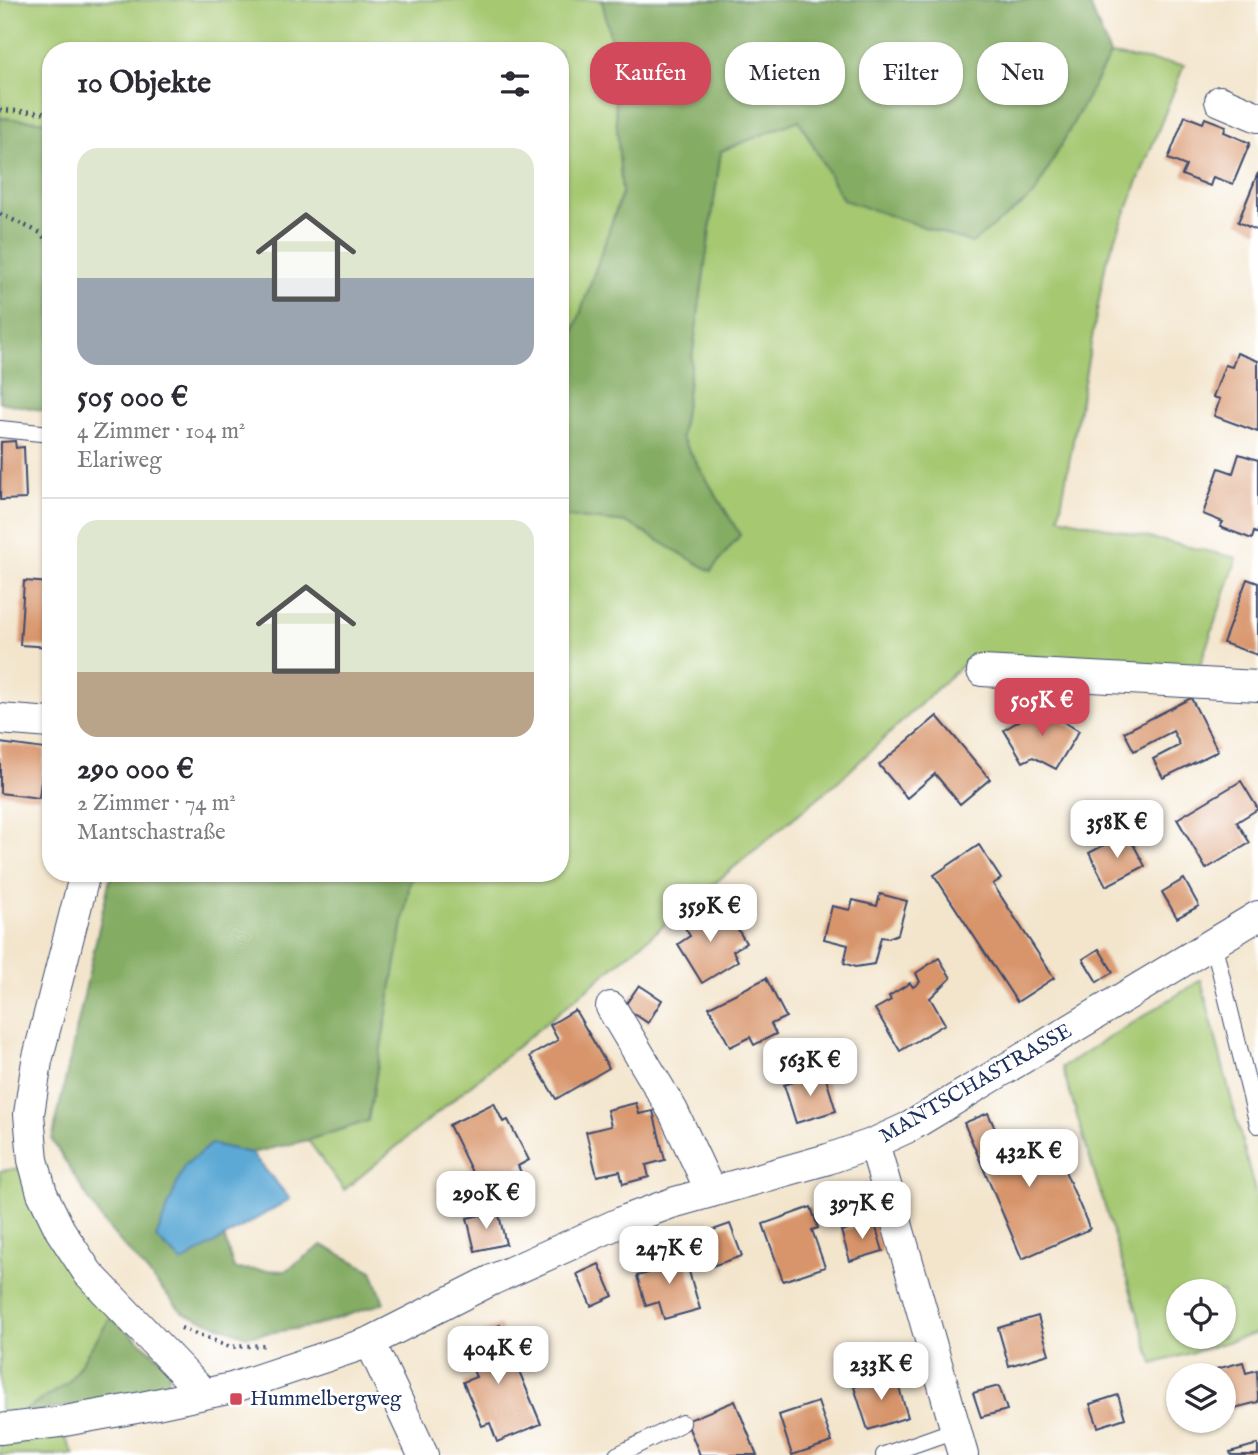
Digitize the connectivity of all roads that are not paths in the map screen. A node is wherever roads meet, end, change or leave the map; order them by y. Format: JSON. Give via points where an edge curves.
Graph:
{"nodes":[{"id":1,"x":1220,"y":101,"type":"dead end"},
{"id":2,"x":1258,"y":117,"type":"edge"},
{"id":3,"x":0,"y":429,"type":"edge"},
{"id":4,"x":42,"y":432,"type":"edge"},
{"id":5,"x":982,"y":671,"type":"dead end"},
{"id":6,"x":1258,"y":686,"type":"edge"},
{"id":7,"x":0,"y":719,"type":"edge"},
{"id":8,"x":42,"y":722,"type":"edge"},
{"id":9,"x":83,"y":882,"type":"edge"},
{"id":10,"x":1258,"y":916,"type":"edge"},
{"id":11,"x":1213,"y":942,"type":"junction"},
{"id":12,"x":611,"y":1007,"type":"dead end"},
{"id":13,"x":1258,"y":1125,"type":"edge"},
{"id":14,"x":874,"y":1143,"type":"junction"},
{"id":15,"x":712,"y":1192,"type":"junction"},
{"id":16,"x":370,"y":1342,"type":"junction"},
{"id":17,"x":202,"y":1394,"type":"junction"},
{"id":18,"x":682,"y":1423,"type":"dead end"},
{"id":19,"x":0,"y":1429,"type":"edge"},
{"id":20,"x":959,"y":1442,"type":"edge"},
{"id":21,"x":423,"y":1455,"type":"edge"},
{"id":22,"x":617,"y":1455,"type":"edge"},
{"id":23,"x":884,"y":1455,"type":"edge"}],
"edges":[{"from":1,"to":2,"type":"street"},
{"from":3,"to":4,"type":"lane"},
{"from":5,"to":6,"type":"street"},
{"from":7,"to":8,"type":"street"},
{"from":9,"to":17,"type":"street","via":[[37,1061],[29,1115],[33,1160],[60,1230],[88,1273]]},
{"from":10,"to":11,"type":"street","name":"MANTSCHASTRASSE"},
{"from":11,"to":13,"type":"lane"},
{"from":11,"to":14,"type":"street","name":"MANTSCHASTRASSE","via":[[911,1126]]},
{"from":12,"to":15,"type":"street","via":[[673,1111]]},
{"from":14,"to":15,"type":"street","name":"MANTSCHASTRASSE"},
{"from":14,"to":20,"type":"street"},
{"from":15,"to":16,"type":"street","name":"MANTSCHASTRASSE","via":[[589,1235]]},
{"from":16,"to":17,"type":"street","name":"MANTSCHASTRASSE"},
{"from":16,"to":21,"type":"street"},
{"from":17,"to":19,"type":"street","name":"MANTSCHASTRASSE"},
{"from":18,"to":22,"type":"lane"},
{"from":20,"to":23,"type":"lane"}]}
